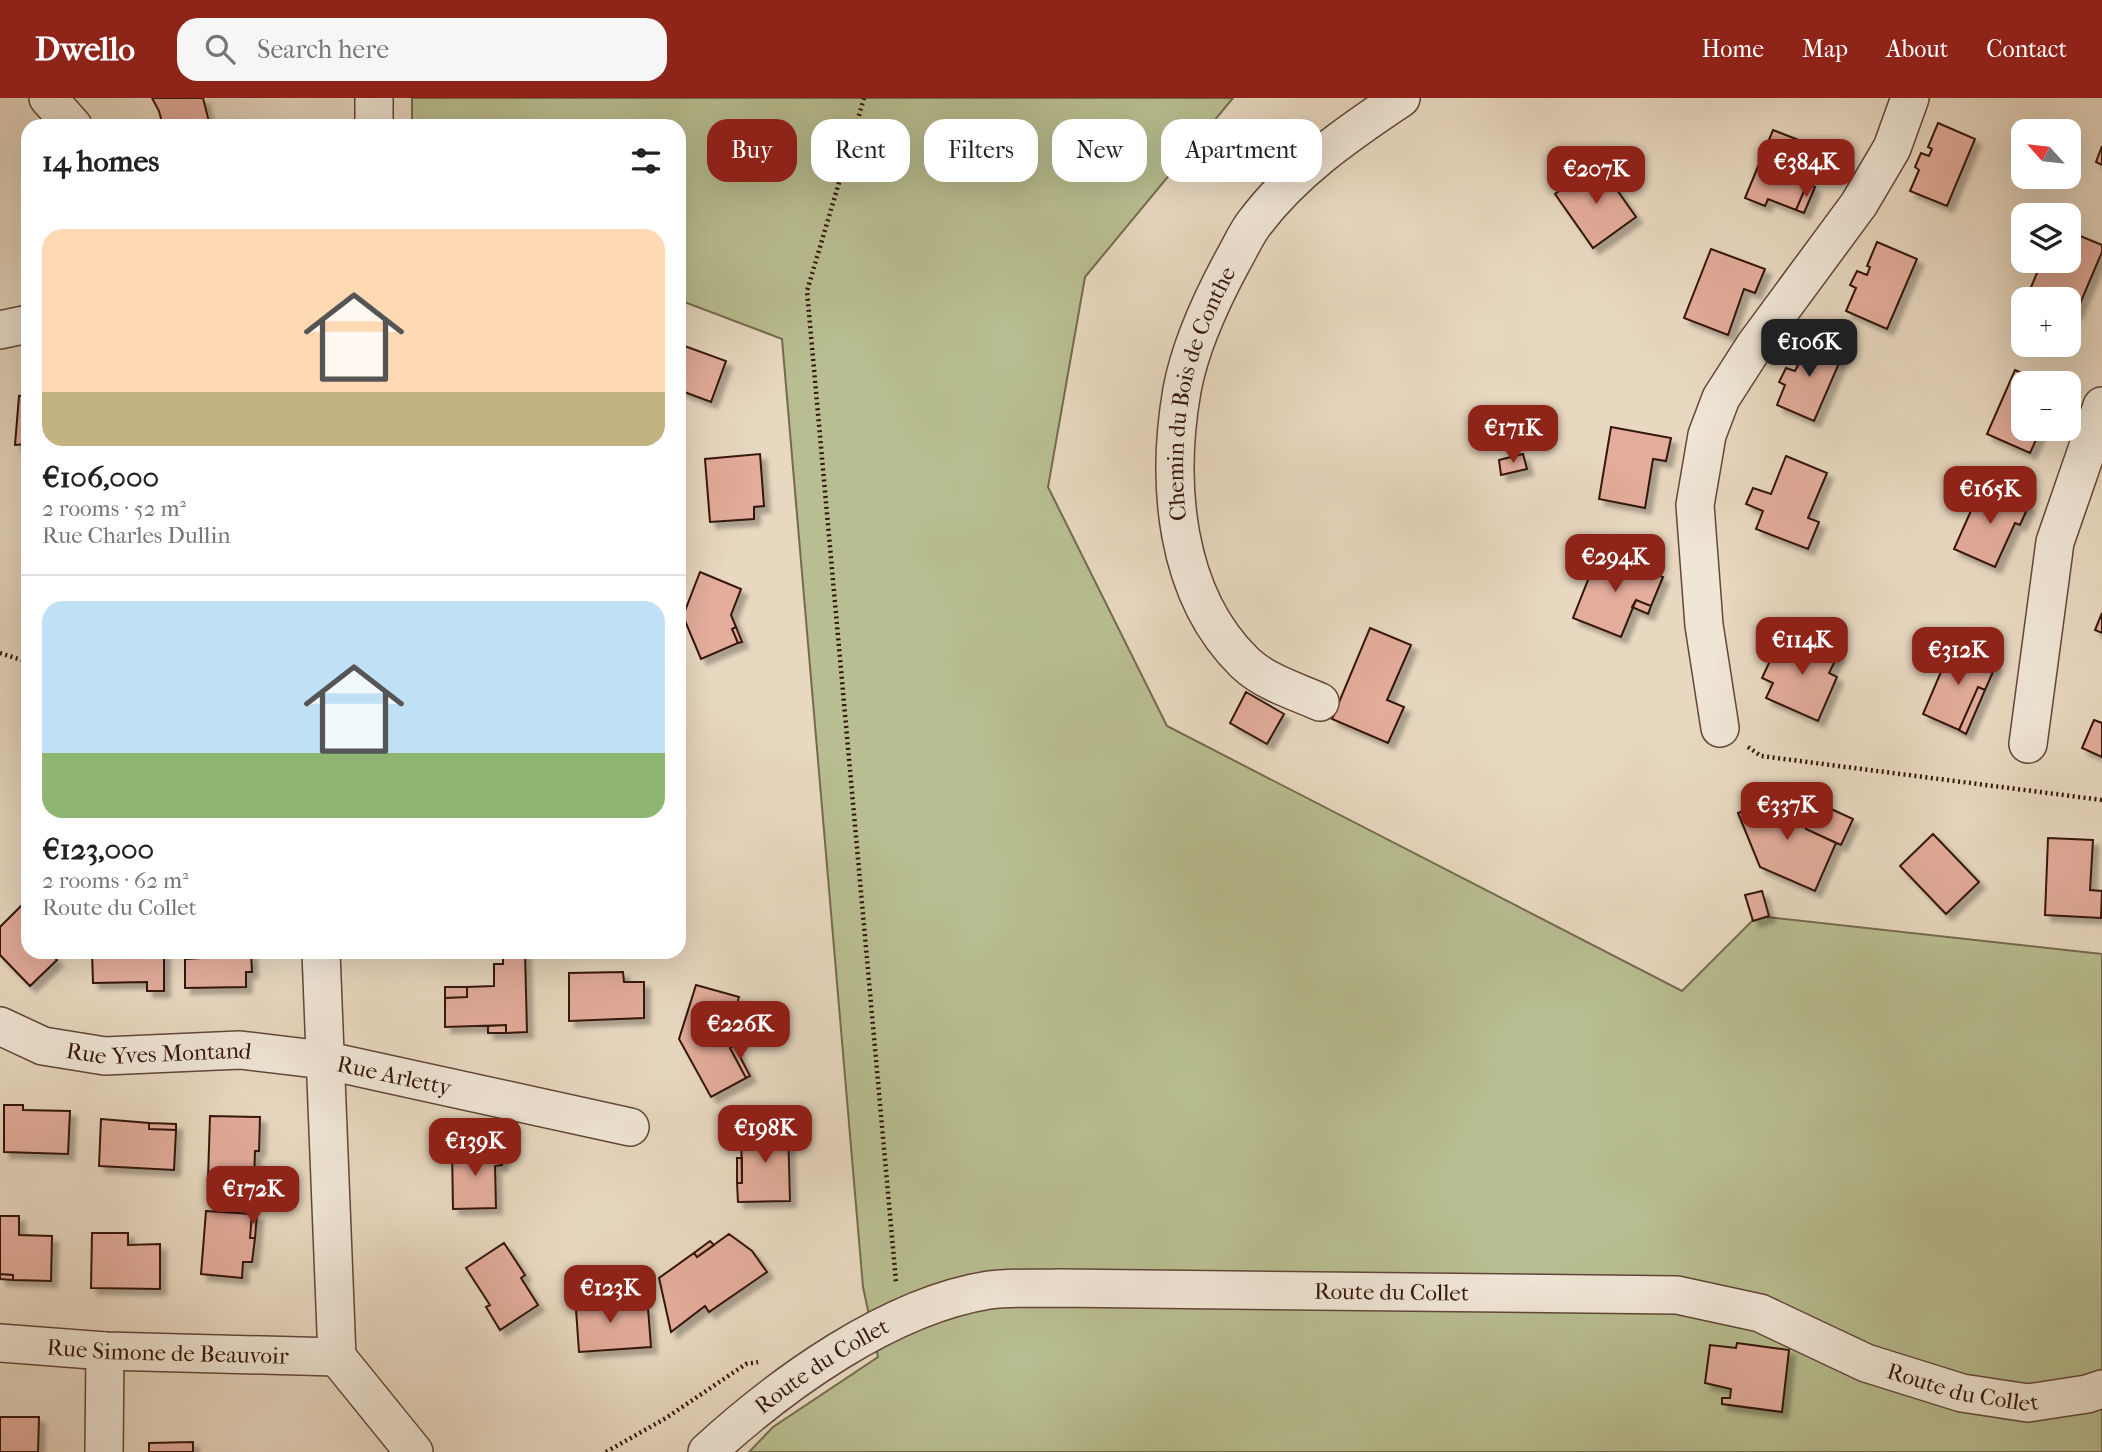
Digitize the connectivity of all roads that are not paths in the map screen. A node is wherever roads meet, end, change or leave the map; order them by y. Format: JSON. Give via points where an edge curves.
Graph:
{"nodes":[{"id":1,"x":48,"y":98,"type":"edge"},
{"id":2,"x":374,"y":98,"type":"edge"},
{"id":3,"x":1401,"y":98,"type":"edge"},
{"id":4,"x":1910,"y":98,"type":"edge"},
{"id":5,"x":67,"y":119,"type":"edge"},
{"id":6,"x":374,"y":119,"type":"edge"},
{"id":7,"x":21,"y":326,"type":"edge"},
{"id":8,"x":0,"y":330,"type":"edge"},
{"id":9,"x":2102,"y":406,"type":"edge"},
{"id":10,"x":1320,"y":702,"type":"dead end"},
{"id":11,"x":1720,"y":727,"type":"road end"},
{"id":12,"x":2028,"y":744,"type":"dead end"},
{"id":13,"x":321,"y":959,"type":"edge"},
{"id":14,"x":0,"y":1026,"type":"edge"},
{"id":15,"x":324,"y":1060,"type":"junction"},
{"id":16,"x":630,"y":1126,"type":"dead end"},
{"id":17,"x":0,"y":1343,"type":"edge"},
{"id":18,"x":106,"y":1351,"type":"junction"},
{"id":19,"x":337,"y":1357,"type":"junction"},
{"id":20,"x":2102,"y":1388,"type":"edge"},
{"id":21,"x":104,"y":1452,"type":"edge"},
{"id":22,"x":414,"y":1452,"type":"edge"},
{"id":23,"x":707,"y":1452,"type":"edge"}],
"edges":[{"from":1,"to":5,"type":"street"},
{"from":2,"to":6,"type":"street"},
{"from":3,"to":10,"type":"street","name":"Chemin du Bois de Conthe","via":[[1338,141],[1295,178],[1253,225],[1199,332],[1182,388],[1176,505],[1184,553],[1202,602],[1246,664],[1271,681]]},
{"from":4,"to":11,"type":"street","via":[[1892,148],[1859,204],[1755,345],[1721,398],[1707,435],[1695,506],[1704,625]]},
{"from":7,"to":8,"type":"street"},
{"from":9,"to":12,"type":"street","via":[[2055,542]]},
{"from":13,"to":15,"type":"street"},
{"from":14,"to":15,"type":"street","name":"Rue Yves Montand","via":[[43,1046],[106,1056],[240,1050]]},
{"from":15,"to":16,"type":"street","name":"Rue Arletty"},
{"from":15,"to":19,"type":"street"},
{"from":17,"to":18,"type":"street","name":"Rue Simone de Beauvoir"},
{"from":18,"to":19,"type":"street","name":"Rue Simone de Beauvoir"},
{"from":18,"to":21,"type":"street"},
{"from":19,"to":22,"type":"street"},
{"from":20,"to":23,"type":"street","name":"Route du Collet","via":[[2028,1403],[1962,1394],[1866,1363],[1760,1313],[1677,1295],[989,1290],[929,1306],[868,1335],[790,1384]]}]}
